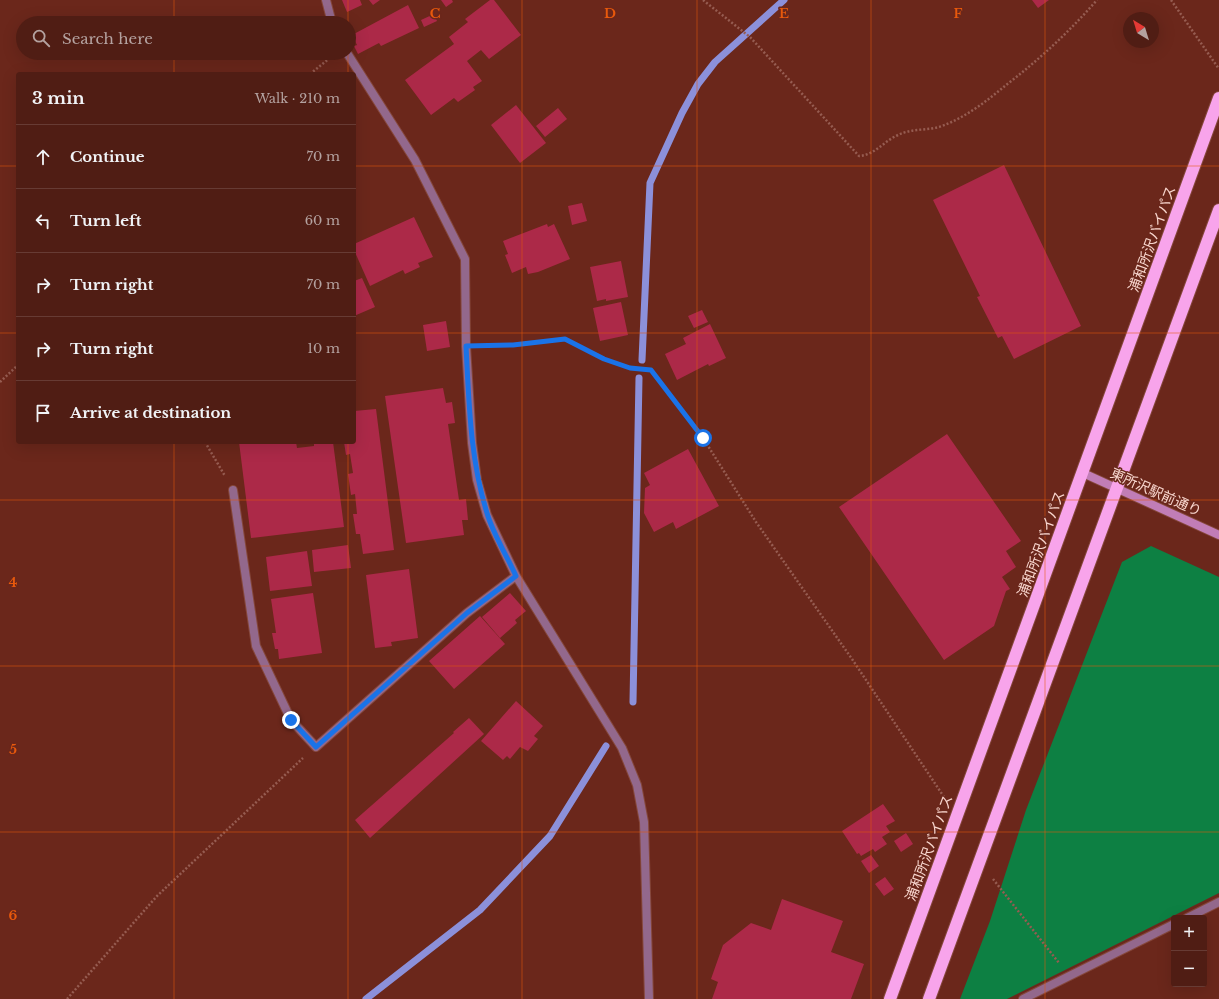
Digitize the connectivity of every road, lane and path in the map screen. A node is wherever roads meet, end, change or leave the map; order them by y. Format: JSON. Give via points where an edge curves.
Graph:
{"nodes":[{"id":1,"x":326,"y":0,"type":"edge"},
{"id":2,"x":703,"y":0,"type":"edge"},
{"id":3,"x":1097,"y":0,"type":"edge"},
{"id":4,"x":1171,"y":0,"type":"edge"},
{"id":5,"x":330,"y":16,"type":"edge"},
{"id":6,"x":327,"y":60,"type":"edge"},
{"id":7,"x":351,"y":60,"type":"edge"},
{"id":8,"x":1219,"y":69,"type":"edge"},
{"id":9,"x":312,"y":72,"type":"edge"},
{"id":10,"x":1219,"y":98,"type":"edge"},
{"id":11,"x":1219,"y":210,"type":"edge"},
{"id":12,"x":466,"y":346,"type":"junction"},
{"id":13,"x":16,"y":367,"type":"edge"},
{"id":14,"x":0,"y":382,"type":"edge"},
{"id":15,"x":206,"y":444,"type":"edge"},
{"id":16,"x":1083,"y":473,"type":"junction"},
{"id":17,"x":1118,"y":489,"type":"junction"},
{"id":18,"x":233,"y":490,"type":"joint"},
{"id":19,"x":1219,"y":535,"type":"edge"},
{"id":20,"x":516,"y":576,"type":"junction"},
{"id":21,"x":316,"y":747,"type":"junction"},
{"id":22,"x":957,"y":817,"type":"junction"},
{"id":23,"x":979,"y":861,"type":"junction"},
{"id":24,"x":1219,"y":902,"type":"edge"},
{"id":25,"x":1193,"y":915,"type":"edge"},
{"id":26,"x":1171,"y":925,"type":"edge"},
{"id":27,"x":1069,"y":975,"type":"junction"},
{"id":28,"x":67,"y":999,"type":"edge"},
{"id":29,"x":649,"y":999,"type":"edge"},
{"id":30,"x":890,"y":999,"type":"edge"},
{"id":31,"x":929,"y":999,"type":"edge"},
{"id":32,"x":1023,"y":999,"type":"edge"}],
"edges":[{"from":1,"to":5,"type":"street"},
{"from":2,"to":3,"type":"path","via":[[750,37],[859,156],[867,156],[897,135],[941,126],[966,114],[996,94],[1040,59],[1072,29]]},
{"from":4,"to":8,"type":"path"},
{"from":6,"to":9,"type":"path"},
{"from":7,"to":12,"type":"street","via":[[415,160],[465,259]]},
{"from":10,"to":16,"type":"highway","name":"浦和所沢バイパス"},
{"from":11,"to":17,"type":"highway"},
{"from":12,"to":20,"type":"street","via":[[477,480],[487,515]]},
{"from":12,"to":22,"type":"path","via":[[513,345],[565,339],[604,359],[630,368],[651,370],[703,438],[756,522],[852,659]]},
{"from":13,"to":14,"type":"path"},
{"from":15,"to":18,"type":"path"},
{"from":16,"to":17,"type":"street","name":"東所沢駅前通り"},
{"from":16,"to":22,"type":"highway","name":"浦和所沢バイパス"},
{"from":17,"to":19,"type":"street","name":"東所沢駅前通り"},
{"from":17,"to":23,"type":"highway"},
{"from":18,"to":21,"type":"street","via":[[256,646],[291,720]]},
{"from":20,"to":21,"type":"street","via":[[467,613]]},
{"from":20,"to":29,"type":"street","via":[[622,748],[637,785],[644,822]]},
{"from":21,"to":28,"type":"path","via":[[157,896]]},
{"from":22,"to":30,"type":"highway","name":"浦和所沢バイパス"},
{"from":23,"to":27,"type":"path"},
{"from":23,"to":31,"type":"highway"},
{"from":24,"to":25,"type":"street"},
{"from":26,"to":27,"type":"street"},
{"from":27,"to":32,"type":"street"}]}
